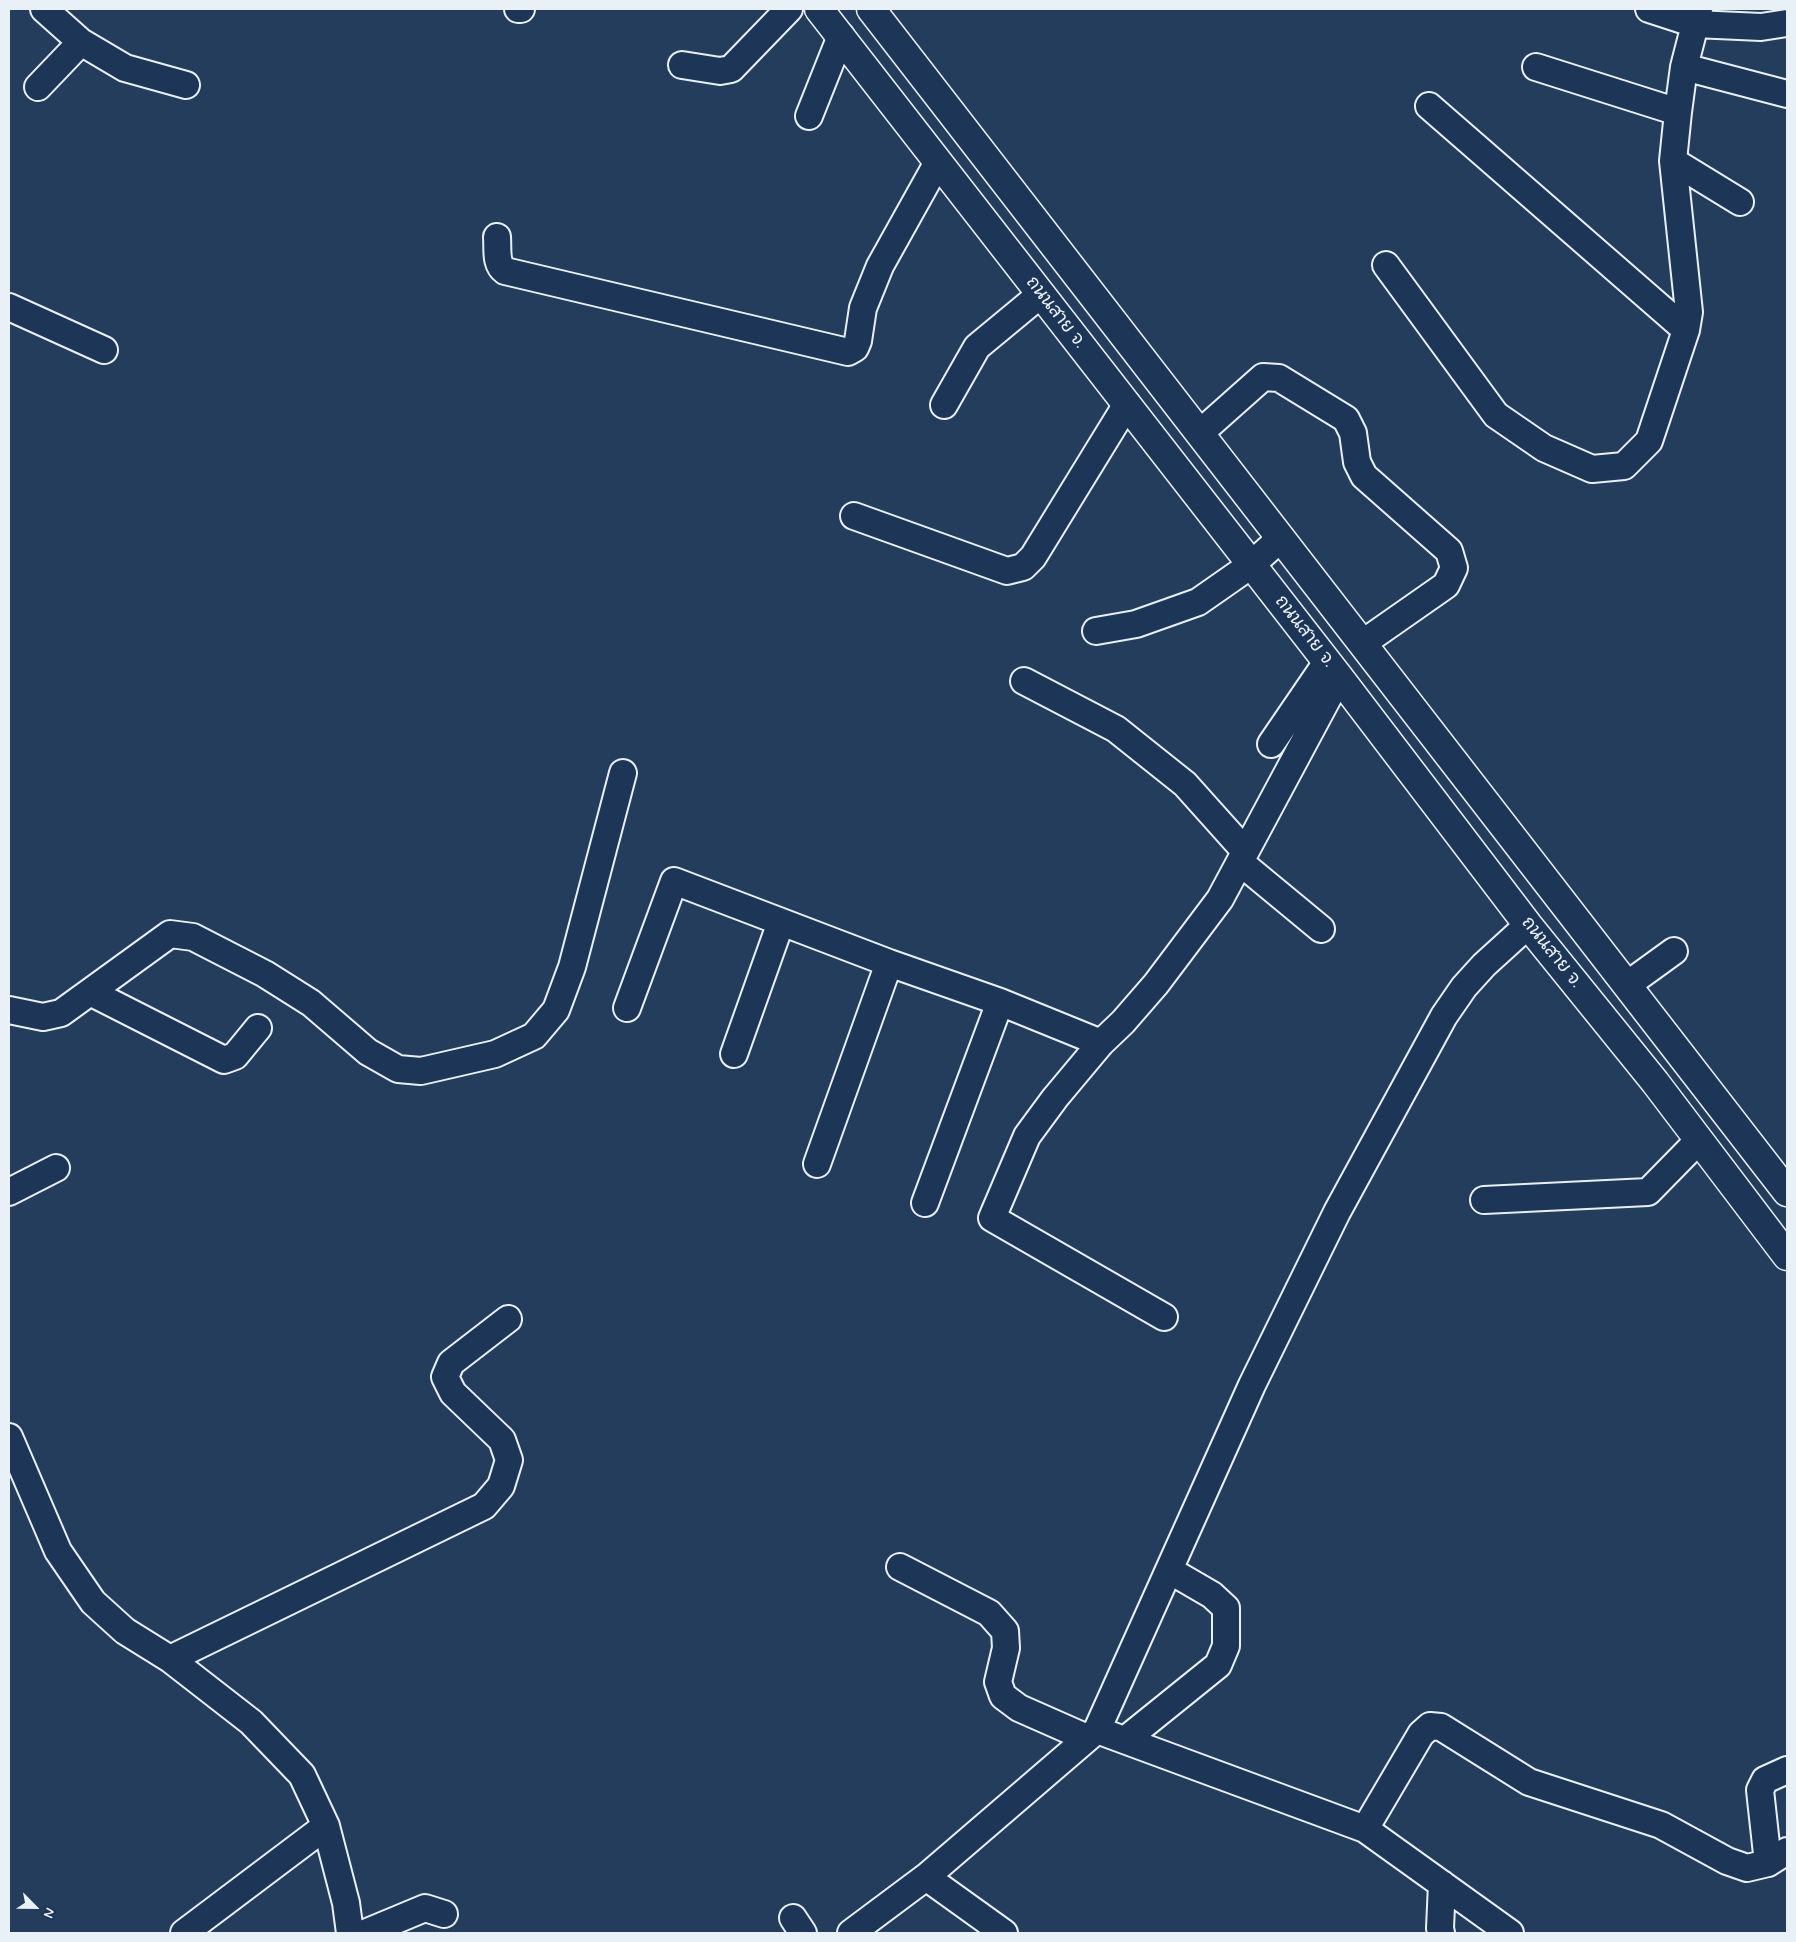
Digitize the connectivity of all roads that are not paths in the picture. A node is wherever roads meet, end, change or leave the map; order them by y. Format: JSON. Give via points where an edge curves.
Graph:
{"nodes":[{"id":1,"x":44,"y":9,"type":"edge"},
{"id":2,"x":789,"y":9,"type":"edge"},
{"id":3,"x":819,"y":9,"type":"edge"},
{"id":4,"x":871,"y":9,"type":"edge"},
{"id":5,"x":1648,"y":9,"type":"edge"},
{"id":6,"x":1697,"y":16,"type":"edge"},
{"id":7,"x":1787,"y":23,"type":"edge"},
{"id":8,"x":841,"y":36,"type":"junction"},
{"id":9,"x":81,"y":42,"type":"junction"},
{"id":10,"x":682,"y":65,"type":"dead end"},
{"id":11,"x":1536,"y":67,"type":"dead end"},
{"id":12,"x":1684,"y":67,"type":"junction"},
{"id":13,"x":186,"y":85,"type":"dead end"},
{"id":14,"x":38,"y":87,"type":"dead end"},
{"id":15,"x":1787,"y":94,"type":"edge"},
{"id":16,"x":1429,"y":106,"type":"dead end"},
{"id":17,"x":1678,"y":112,"type":"junction"},
{"id":18,"x":809,"y":116,"type":"dead end"},
{"id":19,"x":1673,"y":161,"type":"junction"},
{"id":20,"x":938,"y":162,"type":"junction"},
{"id":21,"x":1740,"y":202,"type":"dead end"},
{"id":22,"x":497,"y":237,"type":"dead end"},
{"id":23,"x":1386,"y":265,"type":"dead end"},
{"id":24,"x":1041,"y":294,"type":"junction"},
{"id":25,"x":9,"y":307,"type":"edge"},
{"id":26,"x":1686,"y":330,"type":"junction"},
{"id":27,"x":104,"y":350,"type":"dead end"},
{"id":28,"x":1127,"y":404,"type":"junction"},
{"id":29,"x":944,"y":405,"type":"dead end"},
{"id":30,"x":1200,"y":433,"type":"junction"},
{"id":31,"x":854,"y":516,"type":"dead end"},
{"id":32,"x":1281,"y":538,"type":"junction"},
{"id":33,"x":1251,"y":565,"type":"junction"},
{"id":34,"x":1096,"y":631,"type":"dead end"},
{"id":35,"x":1363,"y":643,"type":"junction"},
{"id":36,"x":1333,"y":670,"type":"junction"},
{"id":37,"x":1024,"y":681,"type":"dead end"},
{"id":38,"x":1271,"y":744,"type":"dead end"},
{"id":39,"x":623,"y":773,"type":"dead end"},
{"id":40,"x":1243,"y":856,"type":"junction"},
{"id":41,"x":781,"y":922,"type":"junction"},
{"id":42,"x":1528,"y":925,"type":"junction"},
{"id":43,"x":1321,"y":928,"type":"dead end"},
{"id":44,"x":1674,"y":951,"type":"dead end"},
{"id":45,"x":889,"y":963,"type":"junction"},
{"id":46,"x":1627,"y":985,"type":"junction"},
{"id":47,"x":90,"y":992,"type":"junction"},
{"id":48,"x":1000,"y":1002,"type":"junction"},
{"id":49,"x":627,"y":1008,"type":"dead end"},
{"id":50,"x":9,"y":1010,"type":"edge"},
{"id":51,"x":258,"y":1028,"type":"dead end"},
{"id":52,"x":1101,"y":1043,"type":"junction"},
{"id":53,"x":734,"y":1054,"type":"dead end"},
{"id":54,"x":1699,"y":1140,"type":"junction"},
{"id":55,"x":816,"y":1164,"type":"dead end"},
{"id":56,"x":56,"y":1168,"type":"dead end"},
{"id":57,"x":9,"y":1192,"type":"edge"},
{"id":58,"x":1787,"y":1192,"type":"edge"},
{"id":59,"x":1484,"y":1200,"type":"dead end"},
{"id":60,"x":925,"y":1203,"type":"dead end"},
{"id":61,"x":1787,"y":1256,"type":"edge"},
{"id":62,"x":1164,"y":1316,"type":"dead end"},
{"id":63,"x":508,"y":1319,"type":"dead end"},
{"id":64,"x":9,"y":1436,"type":"edge"},
{"id":65,"x":900,"y":1567,"type":"dead end"},
{"id":66,"x":1169,"y":1570,"type":"junction"},
{"id":67,"x":170,"y":1659,"type":"junction"},
{"id":68,"x":1092,"y":1734,"type":"junction"},
{"id":69,"x":1125,"y":1740,"type":"junction"},
{"id":70,"x":1787,"y":1770,"type":"edge"},
{"id":71,"x":326,"y":1826,"type":"junction"},
{"id":72,"x":1365,"y":1829,"type":"junction"},
{"id":73,"x":1778,"y":1857,"type":"edge"},
{"id":74,"x":926,"y":1878,"type":"junction"},
{"id":75,"x":1442,"y":1884,"type":"junction"},
{"id":76,"x":444,"y":1914,"type":"dead end"},
{"id":77,"x":184,"y":1933,"type":"edge"},
{"id":78,"x":350,"y":1933,"type":"edge"},
{"id":79,"x":366,"y":1933,"type":"edge"},
{"id":80,"x":851,"y":1933,"type":"edge"},
{"id":81,"x":1004,"y":1933,"type":"edge"},
{"id":82,"x":1441,"y":1933,"type":"edge"},
{"id":83,"x":1510,"y":1933,"type":"edge"}],
"edges":[{"from":1,"to":9,"type":"street"},
{"from":2,"to":10,"type":"street","via":[[731,68],[720,71]]},
{"from":3,"to":8,"type":"main road","name":"ถนนสาย จ."},
{"from":4,"to":30,"type":"main road"},
{"from":5,"to":6,"type":"street"},
{"from":6,"to":7,"type":"street","via":[[1761,27]]},
{"from":6,"to":12,"type":"street"},
{"from":8,"to":18,"type":"street"},
{"from":8,"to":20,"type":"main road","name":"ถนนสาย จ."},
{"from":9,"to":13,"type":"street","via":[[125,68]]},
{"from":9,"to":14,"type":"street"},
{"from":11,"to":17,"type":"street"},
{"from":12,"to":15,"type":"street"},
{"from":12,"to":17,"type":"street"},
{"from":16,"to":26,"type":"street"},
{"from":17,"to":19,"type":"street"},
{"from":19,"to":21,"type":"street"},
{"from":19,"to":26,"type":"street","via":[[1689,312]]},
{"from":20,"to":22,"type":"street","via":[[880,266],[863,308],[858,341],[848,352],[505,271],[498,262]]},
{"from":20,"to":24,"type":"main road","name":"ถนนสาย จ."},
{"from":23,"to":26,"type":"street","via":[[1496,415],[1544,448],[1592,469],[1624,466],[1649,441]]},
{"from":24,"to":28,"type":"main road","name":"ถนนสาย จ."},
{"from":24,"to":29,"type":"street","via":[[977,347]]},
{"from":25,"to":27,"type":"street"},
{"from":28,"to":31,"type":"street","via":[[1023,567],[1007,571]]},
{"from":28,"to":33,"type":"main road","name":"ถนนสาย จ."},
{"from":30,"to":32,"type":"main road"},
{"from":30,"to":35,"type":"street","via":[[1263,377],[1280,378],[1346,419],[1353,432],[1356,462],[1364,476],[1449,551],[1454,568],[1446,585]]},
{"from":32,"to":33,"type":"street"},
{"from":32,"to":35,"type":"main road"},
{"from":33,"to":34,"type":"street","via":[[1198,602],[1136,624]]},
{"from":33,"to":36,"type":"main road","name":"ถนนสาย จ."},
{"from":35,"to":46,"type":"main road"},
{"from":36,"to":38,"type":"street"},
{"from":36,"to":40,"type":"street"},
{"from":36,"to":42,"type":"main road","name":"ถนนสาย จ."},
{"from":37,"to":40,"type":"street","via":[[1116,729],[1185,784]]},
{"from":39,"to":47,"type":"street","via":[[572,967],[556,1010],[534,1036],[495,1054],[421,1071],[398,1069],[368,1052],[311,1003],[265,974],[193,937],[170,934]]},
{"from":40,"to":43,"type":"street"},
{"from":40,"to":52,"type":"street","via":[[1220,899],[1156,984]]},
{"from":41,"to":45,"type":"street"},
{"from":41,"to":49,"type":"street","via":[[674,881]]},
{"from":41,"to":53,"type":"street"},
{"from":42,"to":54,"type":"main road","name":"ถนนสาย จ."},
{"from":42,"to":66,"type":"street","via":[[1484,965],[1444,1016],[1337,1212],[1252,1385]]},
{"from":44,"to":46,"type":"street"},
{"from":45,"to":48,"type":"street"},
{"from":45,"to":55,"type":"street"},
{"from":46,"to":58,"type":"main road"},
{"from":47,"to":50,"type":"street","via":[[61,1013],[43,1017]]},
{"from":47,"to":51,"type":"street","via":[[224,1060],[235,1056]]},
{"from":48,"to":52,"type":"street"},
{"from":48,"to":60,"type":"street"},
{"from":52,"to":62,"type":"street","via":[[1027,1136],[992,1218]]},
{"from":54,"to":59,"type":"street","via":[[1648,1192]]},
{"from":54,"to":61,"type":"main road","name":"ถนนสาย จ."},
{"from":56,"to":57,"type":"street"},
{"from":63,"to":67,"type":"street","via":[[451,1363],[445,1377],[453,1393],[502,1440],[509,1460],[501,1486],[484,1506]]},
{"from":64,"to":67,"type":"street","via":[[58,1551],[94,1602],[125,1631]]},
{"from":65,"to":68,"type":"street","via":[[989,1613],[1005,1632],[1006,1648],[998,1682],[1003,1696],[1019,1708]]},
{"from":66,"to":68,"type":"street"},
{"from":66,"to":69,"type":"street","via":[[1212,1595],[1226,1608],[1226,1646],[1218,1665]]},
{"from":67,"to":71,"type":"street","via":[[252,1722],[296,1768]]},
{"from":68,"to":69,"type":"street"},
{"from":68,"to":74,"type":"street"},
{"from":69,"to":72,"type":"street"},
{"from":70,"to":73,"type":"street","via":[[1765,1780],[1760,1790]]},
{"from":71,"to":77,"type":"street"},
{"from":71,"to":78,"type":"street","via":[[346,1903]]},
{"from":72,"to":73,"type":"street","via":[[1421,1734],[1435,1726],[1530,1782],[1661,1825],[1727,1861],[1747,1868]]},
{"from":72,"to":75,"type":"street"},
{"from":74,"to":80,"type":"street"},
{"from":74,"to":81,"type":"street"},
{"from":75,"to":82,"type":"street"},
{"from":75,"to":83,"type":"street"},
{"from":76,"to":79,"type":"street","via":[[425,1908]]}]}
